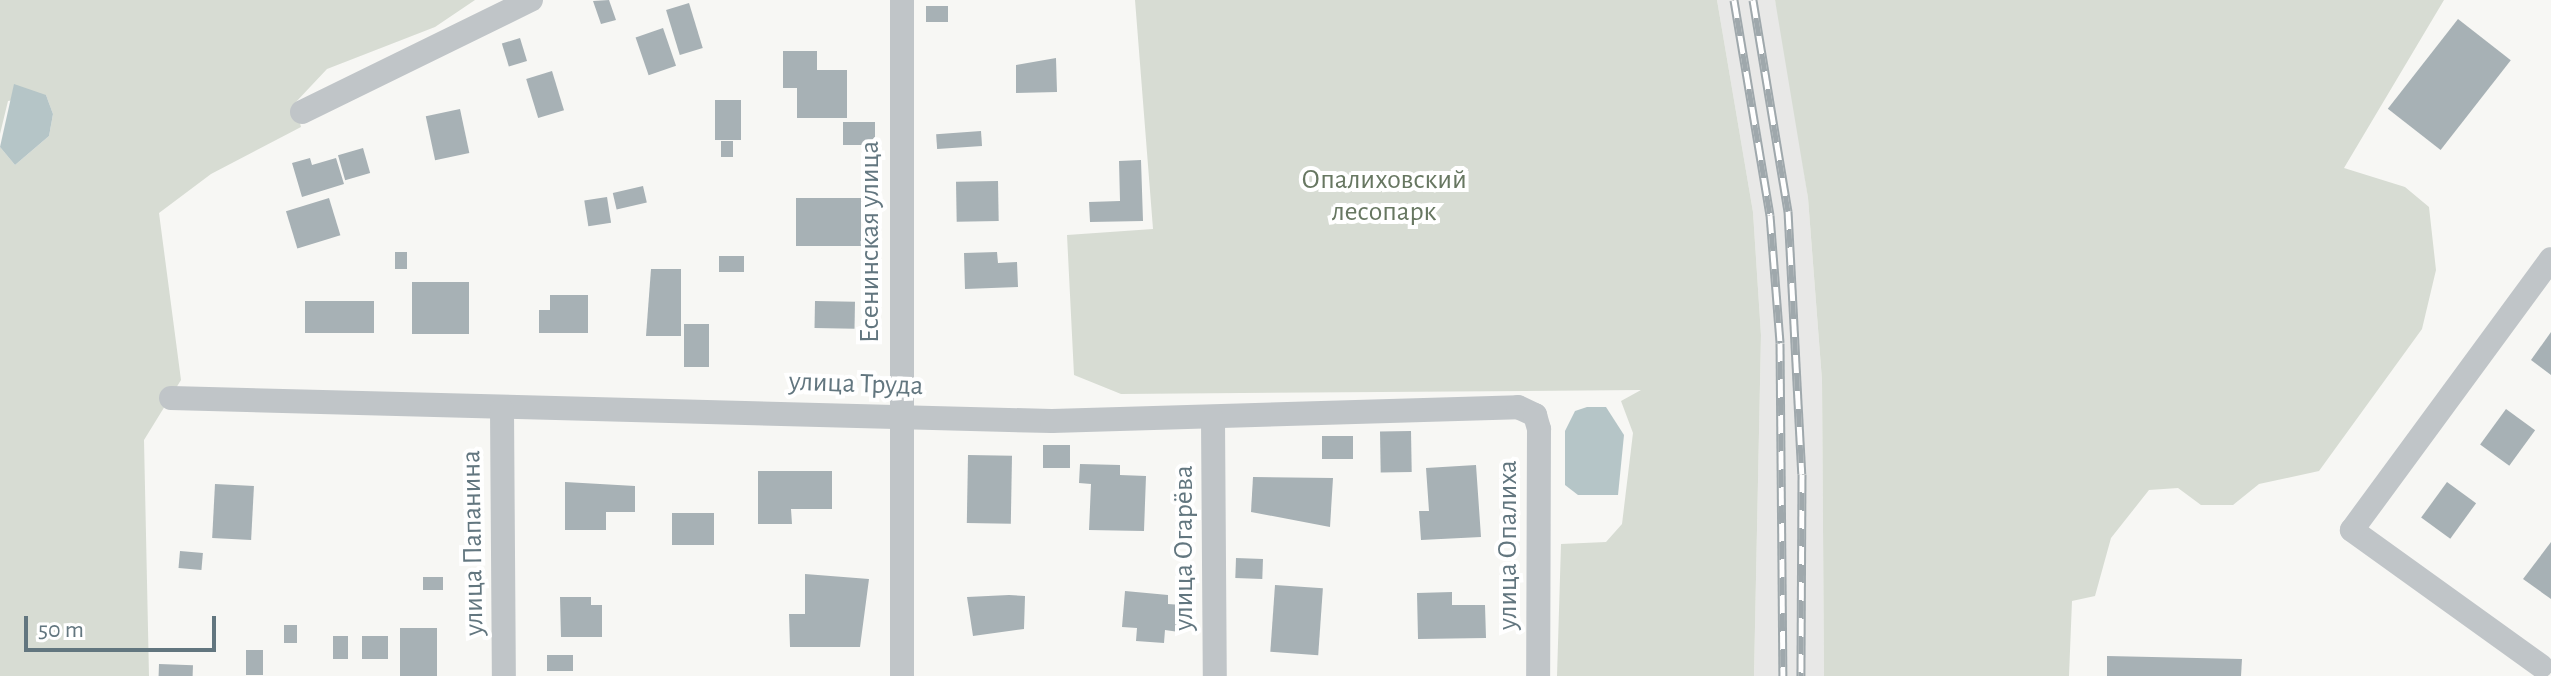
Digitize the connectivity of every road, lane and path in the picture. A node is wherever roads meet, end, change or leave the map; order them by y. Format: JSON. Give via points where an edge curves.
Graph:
{"nodes":[{"id":1,"x":531,"y":0,"type":"edge"},
{"id":2,"x":902,"y":0,"type":"edge"},
{"id":3,"x":302,"y":112,"type":"dead end"},
{"id":4,"x":2551,"y":259,"type":"edge"},
{"id":5,"x":171,"y":398,"type":"dead end"},
{"id":6,"x":502,"y":410,"type":"junction"},
{"id":7,"x":899,"y":415,"type":"junction"},
{"id":8,"x":1535,"y":415,"type":"joint"},
{"id":9,"x":1213,"y":420,"type":"junction"},
{"id":10,"x":2543,"y":666,"type":"edge"},
{"id":11,"x":504,"y":676,"type":"edge"},
{"id":12,"x":902,"y":676,"type":"edge"},
{"id":13,"x":1215,"y":676,"type":"edge"},
{"id":14,"x":1538,"y":676,"type":"edge"}],
"edges":[{"from":1,"to":3,"type":"street"},
{"from":2,"to":7,"type":"street","name":"Есенинская улица"},
{"from":4,"to":10,"type":"street","via":[[2352,530]]},
{"from":5,"to":6,"type":"street","name":"улица Труда"},
{"from":6,"to":7,"type":"street","name":"улица Труда"},
{"from":6,"to":11,"type":"street","name":"улица Папанина"},
{"from":7,"to":9,"type":"street","name":"улица Труда"},
{"from":7,"to":12,"type":"street","name":"Есенинская улица"},
{"from":8,"to":9,"type":"street","name":"улица Труда","via":[[1518,407]]},
{"from":8,"to":14,"type":"street","name":"улица Опалиха"},
{"from":9,"to":13,"type":"street","name":"улица Огарёва"}]}
